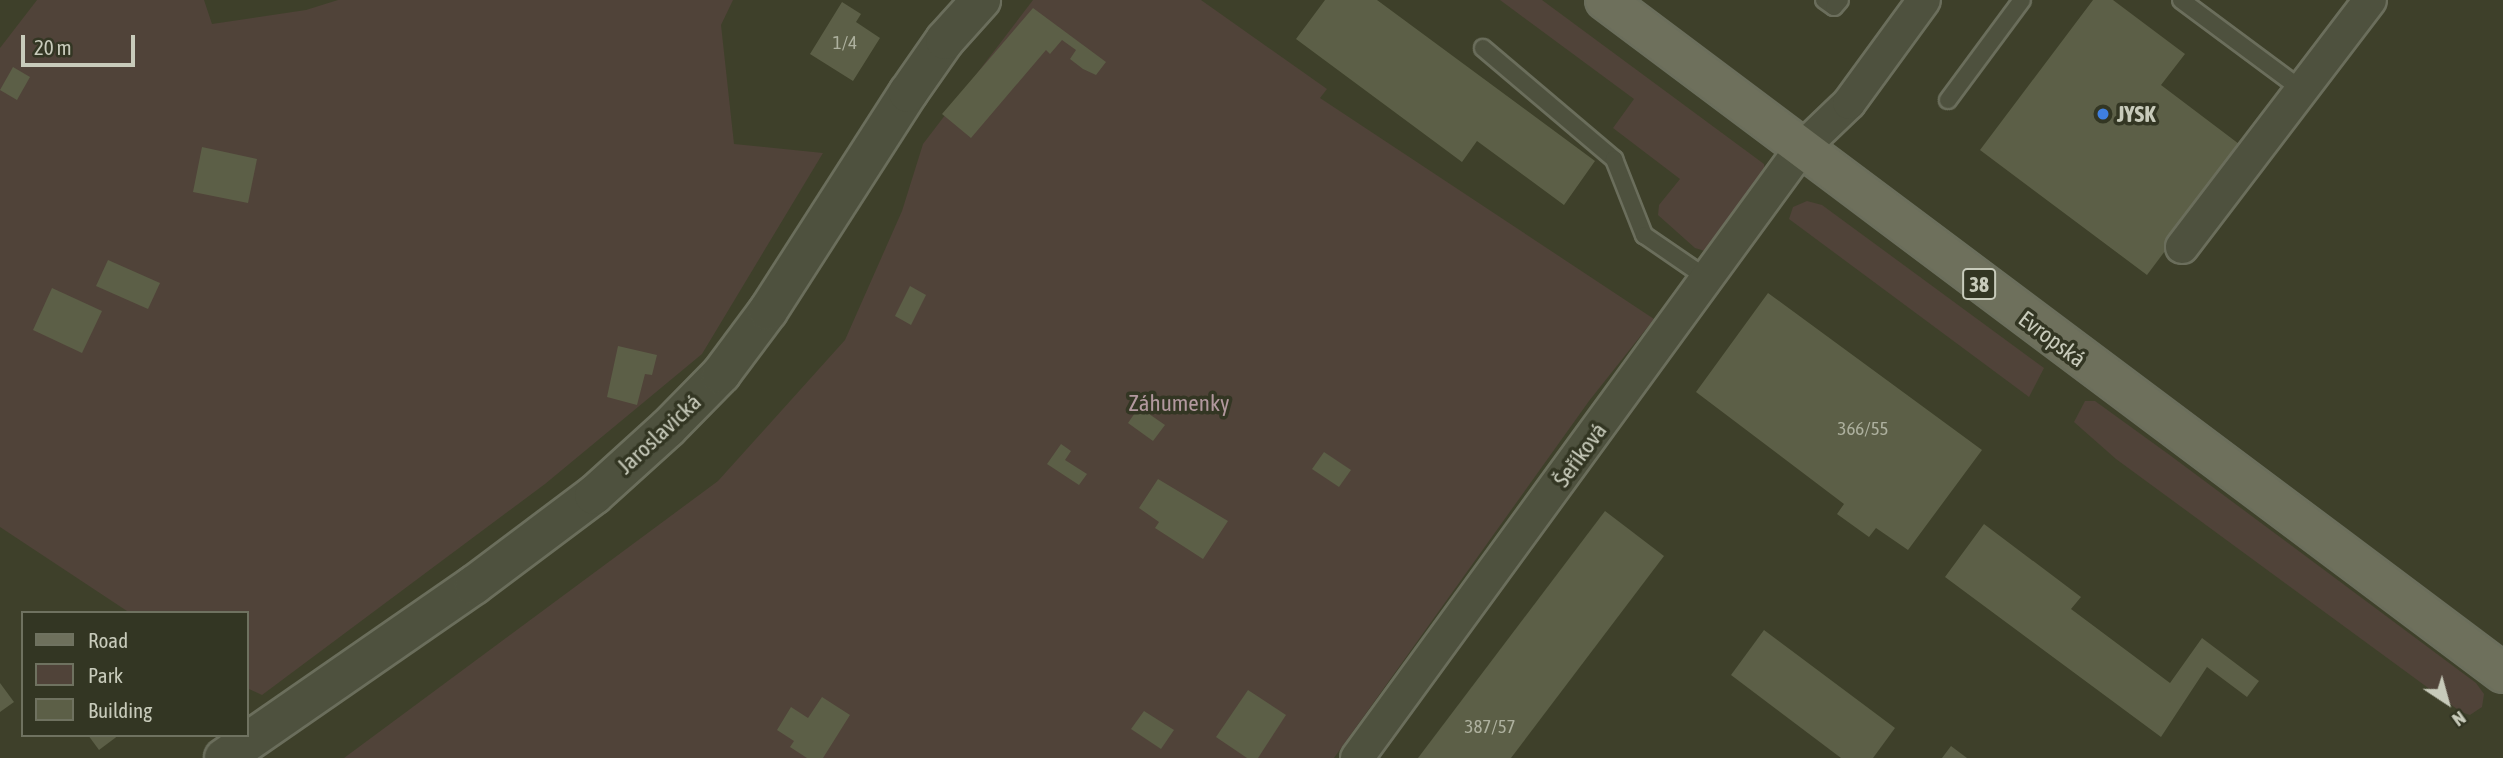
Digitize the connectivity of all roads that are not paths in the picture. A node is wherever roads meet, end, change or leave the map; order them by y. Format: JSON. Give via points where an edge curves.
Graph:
{"nodes":[{"id":1,"x":981,"y":0,"type":"edge"},
{"id":2,"x":1605,"y":0,"type":"edge"},
{"id":3,"x":1824,"y":0,"type":"edge"},
{"id":4,"x":1840,"y":0,"type":"edge"},
{"id":5,"x":1924,"y":0,"type":"edge"},
{"id":6,"x":2022,"y":0,"type":"edge"},
{"id":7,"x":2181,"y":0,"type":"edge"},
{"id":8,"x":2370,"y":0,"type":"edge"},
{"id":9,"x":1483,"y":48,"type":"dead end"},
{"id":10,"x":2302,"y":90,"type":"junction"},
{"id":11,"x":1948,"y":100,"type":"dead end"},
{"id":12,"x":1800,"y":150,"type":"junction"},
{"id":13,"x":2182,"y":247,"type":"dead end"},
{"id":14,"x":1708,"y":279,"type":"junction"},
{"id":15,"x":2503,"y":673,"type":"edge"},
{"id":16,"x":224,"y":758,"type":"edge"},
{"id":17,"x":1357,"y":758,"type":"edge"}],
"edges":[{"from":1,"to":16,"type":"street","name":"Jaroslavická","via":[[945,40],[908,93],[768,311],[722,374],[668,429],[593,495],[474,585]]},
{"from":2,"to":12,"type":"main road","name":"Evropská","number":"38"},
{"from":3,"to":4,"type":"lane","via":[[1834,7]]},
{"from":5,"to":12,"type":"street","name":"Šeříková","via":[[1849,103]]},
{"from":6,"to":11,"type":"lane"},
{"from":7,"to":10,"type":"lane"},
{"from":8,"to":10,"type":"street"},
{"from":9,"to":14,"type":"lane","via":[[1614,159],[1644,235]]},
{"from":10,"to":13,"type":"street"},
{"from":12,"to":14,"type":"street","name":"Šeříková"},
{"from":12,"to":15,"type":"main road","name":"Evropská","number":"38"},
{"from":14,"to":17,"type":"street","name":"Šeříková"}]}
